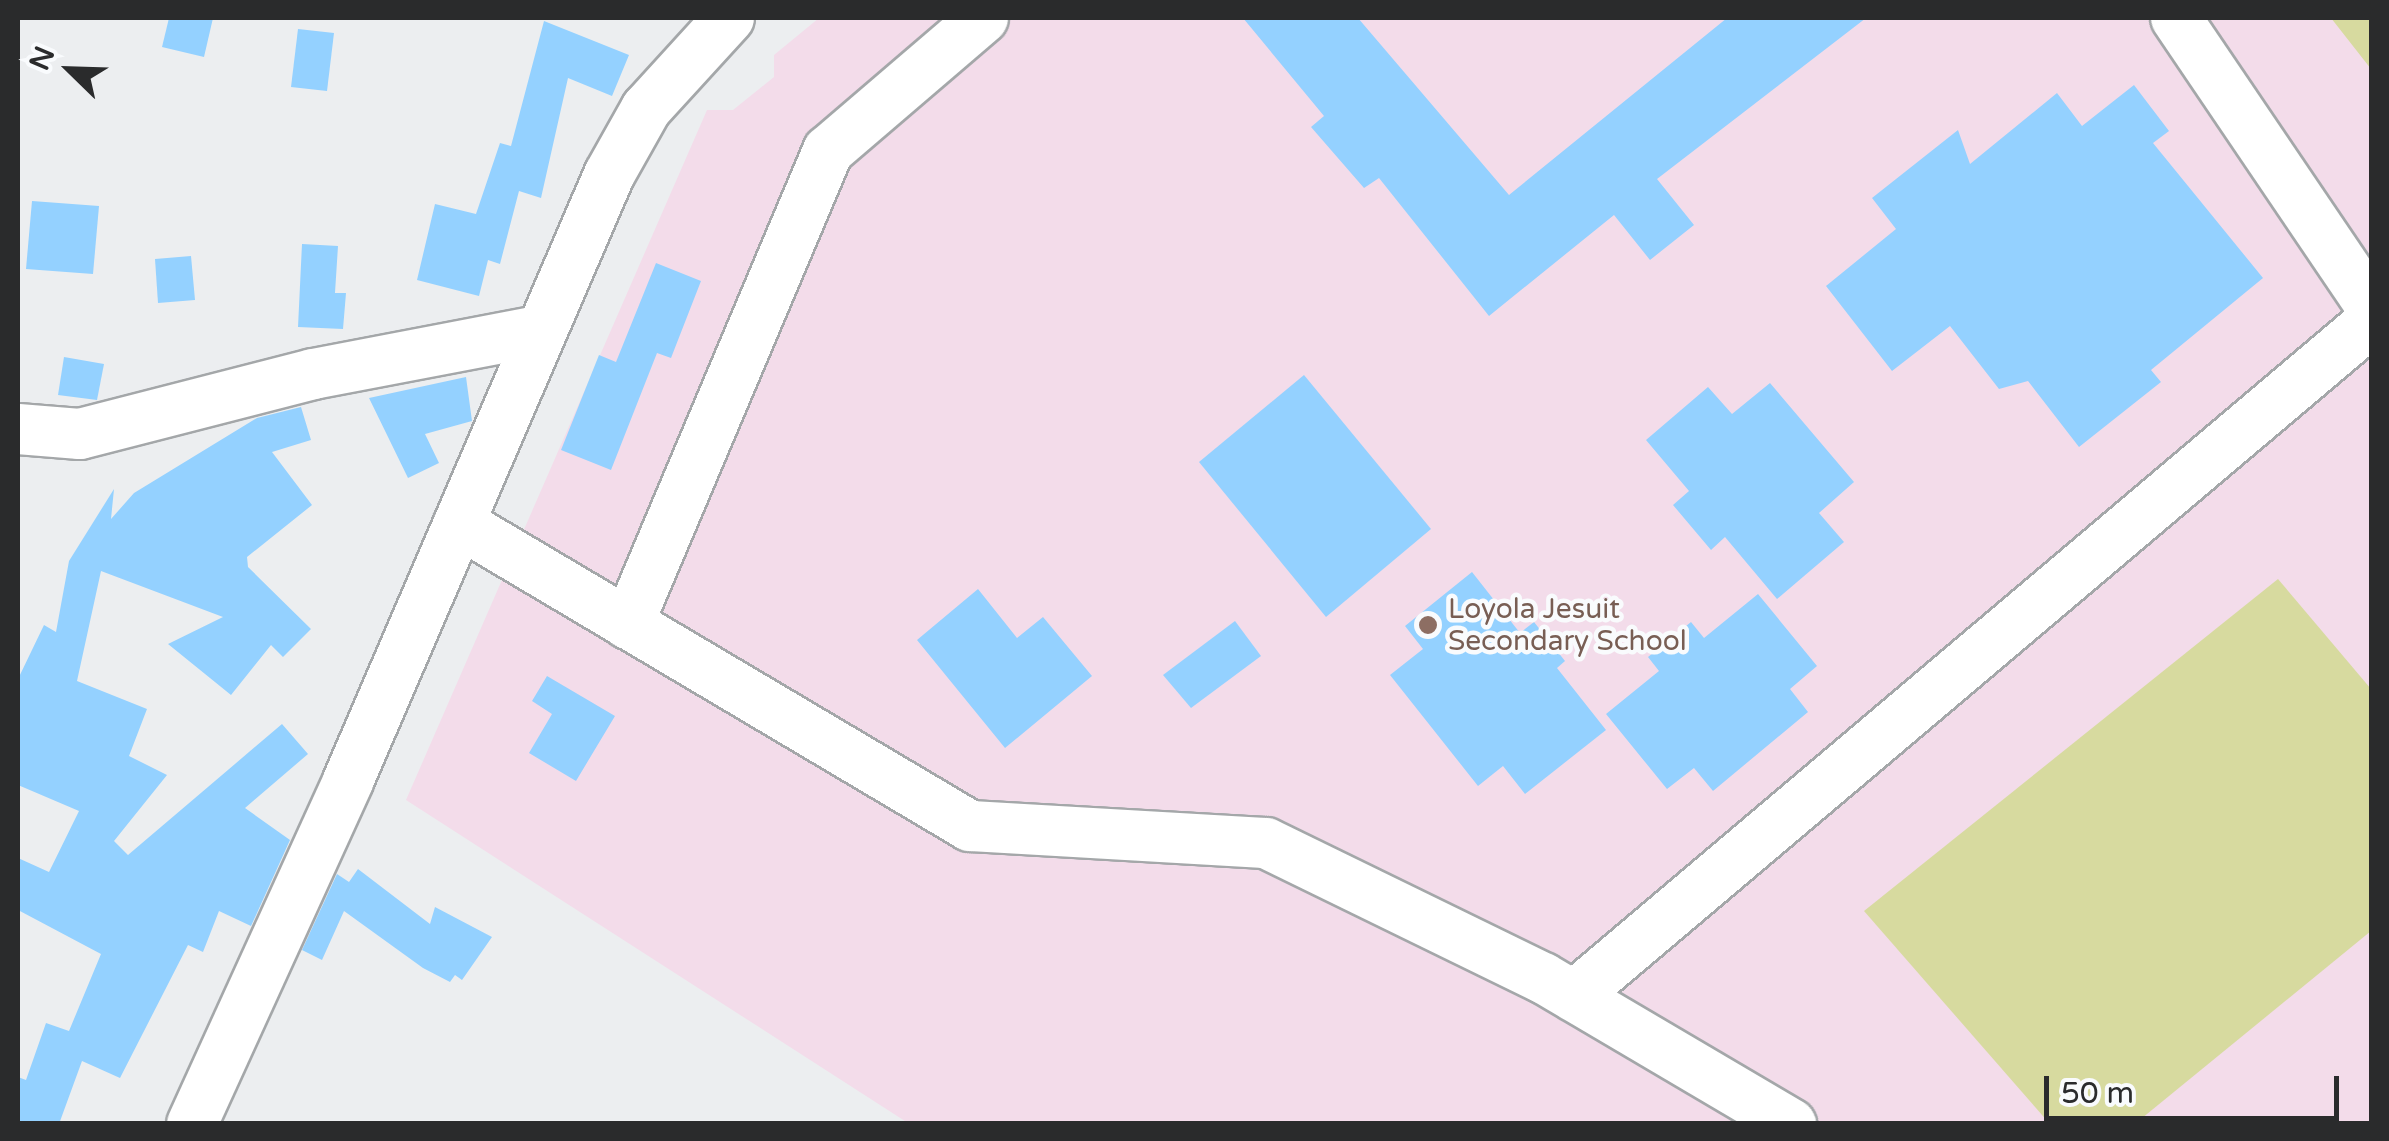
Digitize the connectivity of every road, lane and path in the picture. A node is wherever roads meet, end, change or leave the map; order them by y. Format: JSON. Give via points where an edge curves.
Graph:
{"nodes":[{"id":1,"x":729,"y":18,"type":"edge"},
{"id":2,"x":983,"y":18,"type":"edge"},
{"id":3,"x":2176,"y":18,"type":"edge"},
{"id":4,"x":2372,"y":307,"type":"edge"},
{"id":5,"x":2372,"y":321,"type":"edge"},
{"id":6,"x":538,"y":331,"type":"junction"},
{"id":7,"x":18,"y":428,"type":"edge"},
{"id":8,"x":459,"y":524,"type":"junction"},
{"id":9,"x":628,"y":624,"type":"junction"},
{"id":10,"x":1574,"y":996,"type":"junction"},
{"id":11,"x":192,"y":1124,"type":"edge"},
{"id":12,"x":1791,"y":1124,"type":"edge"}],
"edges":[{"from":1,"to":6,"type":"street","via":[[646,109]]},
{"from":2,"to":9,"type":"street","via":[[828,151]]},
{"from":3,"to":4,"type":"street"},
{"from":5,"to":10,"type":"street"},
{"from":6,"to":7,"type":"street","via":[[312,374],[80,434]]},
{"from":6,"to":8,"type":"street"},
{"from":8,"to":9,"type":"street"},
{"from":8,"to":11,"type":"street"},
{"from":9,"to":10,"type":"street","via":[[970,826],[1266,843]]},
{"from":10,"to":12,"type":"street"}]}
